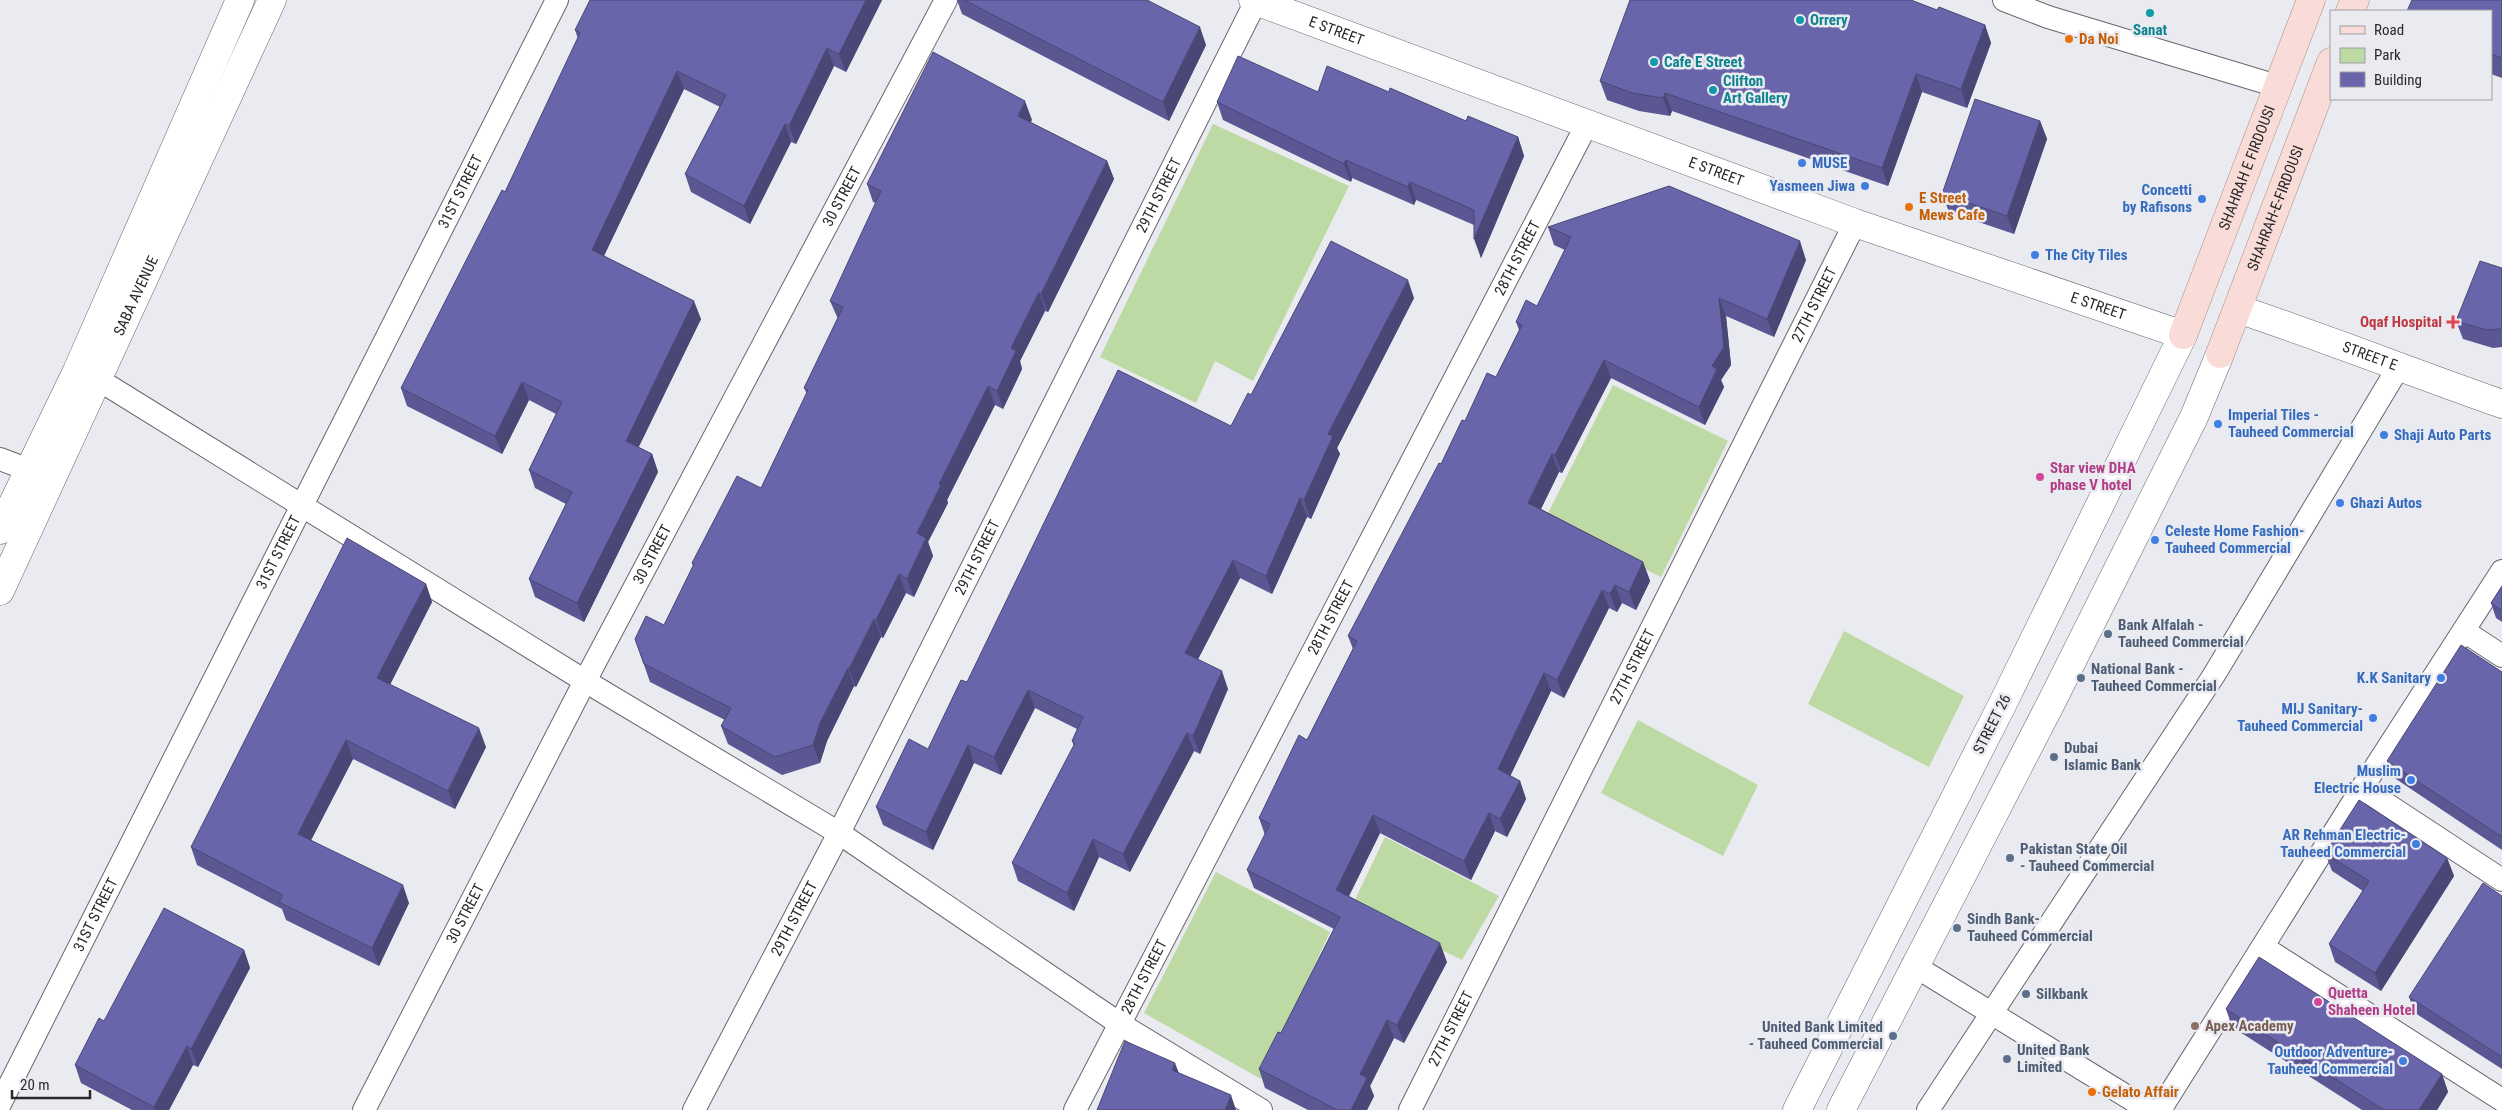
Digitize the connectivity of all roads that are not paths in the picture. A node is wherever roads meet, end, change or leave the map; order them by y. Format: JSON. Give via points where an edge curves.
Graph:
{"nodes":[{"id":1,"x":240,"y":0,"type":"edge"},
{"id":2,"x":272,"y":0,"type":"edge"},
{"id":3,"x":557,"y":0,"type":"edge"},
{"id":4,"x":946,"y":0,"type":"edge"},
{"id":5,"x":2004,"y":0,"type":"edge"},
{"id":6,"x":2311,"y":0,"type":"edge"},
{"id":7,"x":1254,"y":1,"type":"edge"},
{"id":8,"x":2051,"y":8,"type":"edge"},
{"id":9,"x":2330,"y":65,"type":"edge"},
{"id":10,"x":2277,"y":86,"type":"junction"},
{"id":11,"x":1587,"y":124,"type":"junction"},
{"id":12,"x":1855,"y":223,"type":"junction"},
{"id":13,"x":2238,"y":309,"type":"junction"},
{"id":14,"x":2183,"y":335,"type":"junction"},
{"id":15,"x":2398,"y":368,"type":"junction"},
{"id":16,"x":88,"y":375,"type":"junction"},
{"id":17,"x":2502,"y":404,"type":"edge"},
{"id":18,"x":0,"y":459,"type":"edge"},
{"id":19,"x":29,"y":470,"type":"junction"},
{"id":20,"x":300,"y":506,"type":"junction"},
{"id":21,"x":0,"y":530,"type":"edge"},
{"id":22,"x":2502,"y":571,"type":"edge"},
{"id":23,"x":0,"y":591,"type":"edge"},
{"id":24,"x":2464,"y":631,"type":"junction"},
{"id":25,"x":2502,"y":656,"type":"edge"},
{"id":26,"x":585,"y":681,"type":"junction"},
{"id":27,"x":2362,"y":788,"type":"junction"},
{"id":28,"x":839,"y":833,"type":"junction"},
{"id":29,"x":2502,"y":880,"type":"edge"},
{"id":30,"x":2263,"y":946,"type":"junction"},
{"id":31,"x":1914,"y":966,"type":"junction"},
{"id":32,"x":1991,"y":1014,"type":"junction"},
{"id":33,"x":1120,"y":1024,"type":"junction"},
{"id":34,"x":2502,"y":1100,"type":"edge"},
{"id":35,"x":0,"y":1104,"type":"edge"},
{"id":36,"x":364,"y":1110,"type":"edge"},
{"id":37,"x":694,"y":1110,"type":"edge"},
{"id":38,"x":1075,"y":1110,"type":"edge"},
{"id":39,"x":1261,"y":1110,"type":"edge"},
{"id":40,"x":1410,"y":1110,"type":"edge"},
{"id":41,"x":1797,"y":1110,"type":"edge"},
{"id":42,"x":1841,"y":1110,"type":"edge"},
{"id":43,"x":1928,"y":1110,"type":"edge"},
{"id":44,"x":2149,"y":1110,"type":"edge"},
{"id":45,"x":2160,"y":1110,"type":"edge"}],
"edges":[{"from":1,"to":16,"type":"main road","name":"SABA AVENUE"},
{"from":2,"to":16,"type":"main road","name":"SABA AVENUE"},
{"from":3,"to":20,"type":"street","name":"31ST STREET"},
{"from":4,"to":26,"type":"street","name":"30 STREET"},
{"from":5,"to":8,"type":"street"},
{"from":6,"to":10,"type":"main road","name":"SHAHRAH E FIRDOUSI"},
{"from":7,"to":11,"type":"main road","name":"E STREET"},
{"from":7,"to":28,"type":"street","name":"29TH STREET"},
{"from":8,"to":10,"type":"street"},
{"from":9,"to":13,"type":"main road","name":"SHAHRAH-E-FIRDOUSI"},
{"from":10,"to":14,"type":"main road","name":"SHAHRAH E FIRDOUSI"},
{"from":11,"to":12,"type":"main road","name":"E STREET"},
{"from":11,"to":33,"type":"street","name":"28TH STREET"},
{"from":12,"to":14,"type":"main road","name":"E STREET"},
{"from":12,"to":40,"type":"street","name":"27TH STREET"},
{"from":13,"to":15,"type":"main road","name":"STREET E"},
{"from":13,"to":31,"type":"main road","name":"SHAHRAH-E-FIRDOUSI","via":[[2194,417],[2051,703]]},
{"from":14,"to":41,"type":"main road","name":"STREET 26","via":[[2004,701]]},
{"from":15,"to":17,"type":"main road","name":"STREET E"},
{"from":15,"to":32,"type":"street","via":[[2214,675]]},
{"from":16,"to":19,"type":"main road","name":"SABA AVENUE"},
{"from":16,"to":20,"type":"street"},
{"from":16,"to":23,"type":"main road","name":"SABA AVENUE"},
{"from":18,"to":19,"type":"street"},
{"from":19,"to":21,"type":"main road","name":"SABA AVENUE"},
{"from":20,"to":26,"type":"street"},
{"from":20,"to":35,"type":"street","name":"31ST STREET"},
{"from":22,"to":24,"type":"street"},
{"from":24,"to":25,"type":"street"},
{"from":24,"to":27,"type":"street"},
{"from":26,"to":28,"type":"street"},
{"from":26,"to":36,"type":"street","name":"30 STREET"},
{"from":27,"to":29,"type":"street"},
{"from":27,"to":30,"type":"street"},
{"from":28,"to":33,"type":"street"},
{"from":28,"to":37,"type":"street","name":"29TH STREET"},
{"from":30,"to":34,"type":"street"},
{"from":30,"to":45,"type":"street"},
{"from":31,"to":32,"type":"street"},
{"from":31,"to":42,"type":"main road"},
{"from":32,"to":43,"type":"street"},
{"from":32,"to":44,"type":"street"},
{"from":33,"to":38,"type":"street","name":"28TH STREET"},
{"from":33,"to":39,"type":"street"}]}
